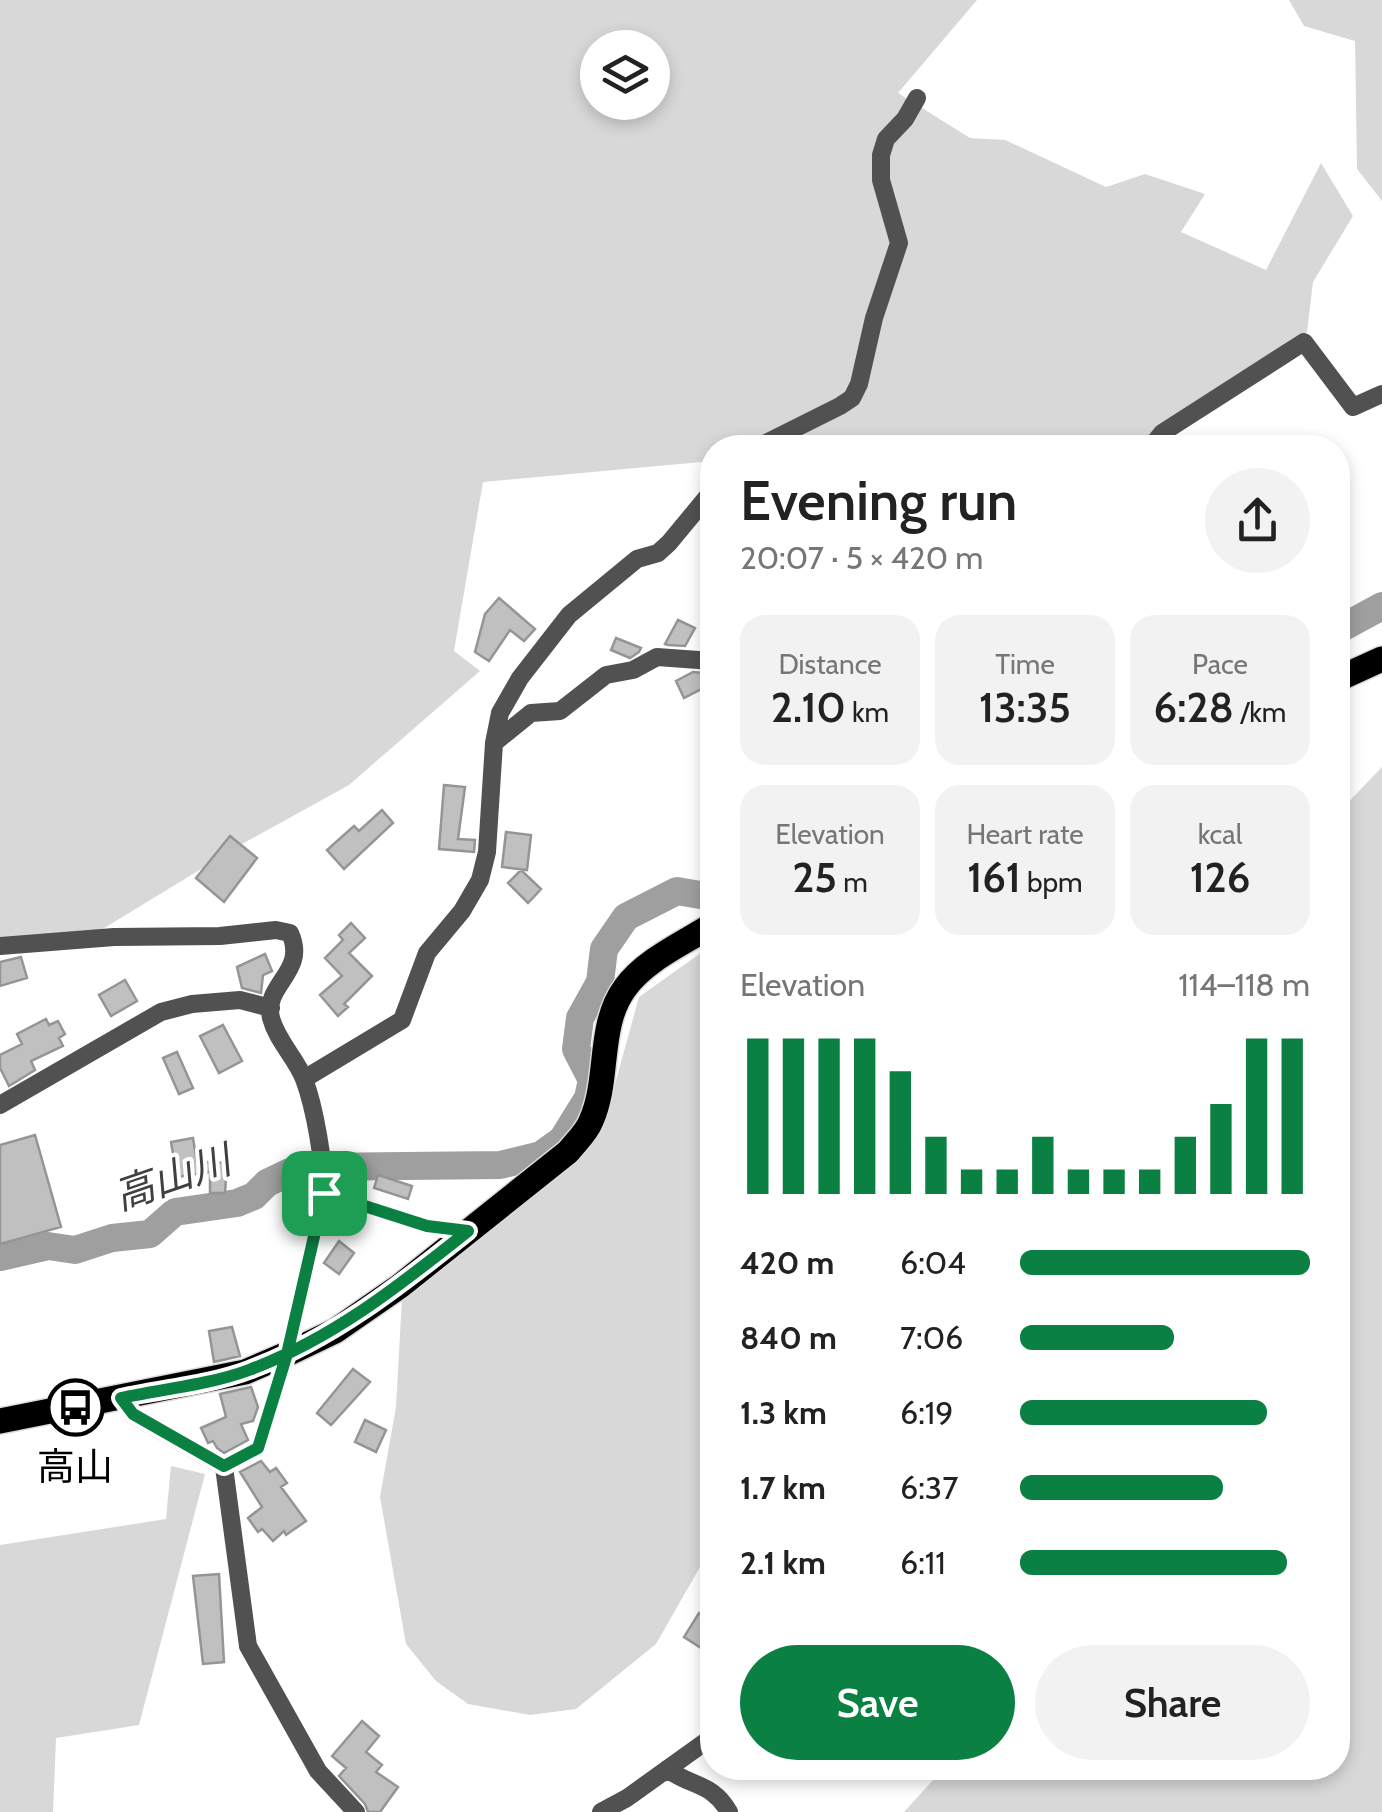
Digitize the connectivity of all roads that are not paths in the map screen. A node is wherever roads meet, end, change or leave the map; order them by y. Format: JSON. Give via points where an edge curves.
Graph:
{"nodes":[{"id":1,"x":916,"y":98,"type":"dead end"},
{"id":2,"x":1382,"y":394,"type":"edge"},
{"id":3,"x":782,"y":435,"type":"edge"},
{"id":4,"x":1160,"y":435,"type":"edge"},
{"id":5,"x":700,"y":506,"type":"edge"},
{"id":6,"x":1382,"y":659,"type":"edge"},
{"id":7,"x":700,"y":660,"type":"edge"},
{"id":8,"x":1350,"y":674,"type":"edge"},
{"id":9,"x":494,"y":743,"type":"junction"},
{"id":10,"x":700,"y":933,"type":"edge"},
{"id":11,"x":0,"y":946,"type":"edge"},
{"id":12,"x":271,"y":1008,"type":"junction"},
{"id":13,"x":304,"y":1079,"type":"junction"},
{"id":14,"x":0,"y":1104,"type":"edge"},
{"id":15,"x":324,"y":1193,"type":"junction"},
{"id":16,"x":468,"y":1231,"type":"junction"},
{"id":17,"x":287,"y":1354,"type":"junction"},
{"id":18,"x":121,"y":1398,"type":"junction"},
{"id":19,"x":0,"y":1420,"type":"edge"},
{"id":20,"x":224,"y":1466,"type":"junction"},
{"id":21,"x":700,"y":1746,"type":"edge"},
{"id":22,"x":667,"y":1769,"type":"junction"},
{"id":23,"x":356,"y":1812,"type":"edge"},
{"id":24,"x":601,"y":1812,"type":"edge"},
{"id":25,"x":729,"y":1812,"type":"edge"}],
"edges":[{"from":1,"to":3,"type":"street","via":[[886,138],[881,156],[898,242],[859,384],[840,406]]},
{"from":2,"to":4,"type":"street","via":[[1353,407],[1304,342]]},
{"from":5,"to":9,"type":"street","via":[[658,553],[637,559],[569,615],[500,713]]},
{"from":6,"to":8,"type":"main road"},
{"from":7,"to":9,"type":"street","via":[[657,657],[606,676],[560,711],[531,714]]},
{"from":9,"to":13,"type":"street","via":[[480,880],[427,954],[402,1020]]},
{"from":10,"to":16,"type":"main road","via":[[648,964],[612,1009],[590,1124],[568,1152]]},
{"from":11,"to":12,"type":"street","via":[[290,933],[296,960]]},
{"from":12,"to":13,"type":"street"},
{"from":12,"to":14,"type":"street","via":[[240,1000],[161,1012]]},
{"from":13,"to":15,"type":"street"},
{"from":15,"to":16,"type":"street","via":[[427,1226]]},
{"from":15,"to":17,"type":"street"},
{"from":16,"to":17,"type":"main road","via":[[335,1331]]},
{"from":17,"to":18,"type":"main road","via":[[245,1372]]},
{"from":17,"to":20,"type":"street","via":[[258,1448]]},
{"from":18,"to":19,"type":"main road"},
{"from":18,"to":20,"type":"street","via":[[133,1414]]},
{"from":20,"to":23,"type":"street","via":[[248,1646],[318,1771]]},
{"from":21,"to":22,"type":"street"},
{"from":22,"to":24,"type":"street"},
{"from":22,"to":25,"type":"street","via":[[721,1797]]}]}
